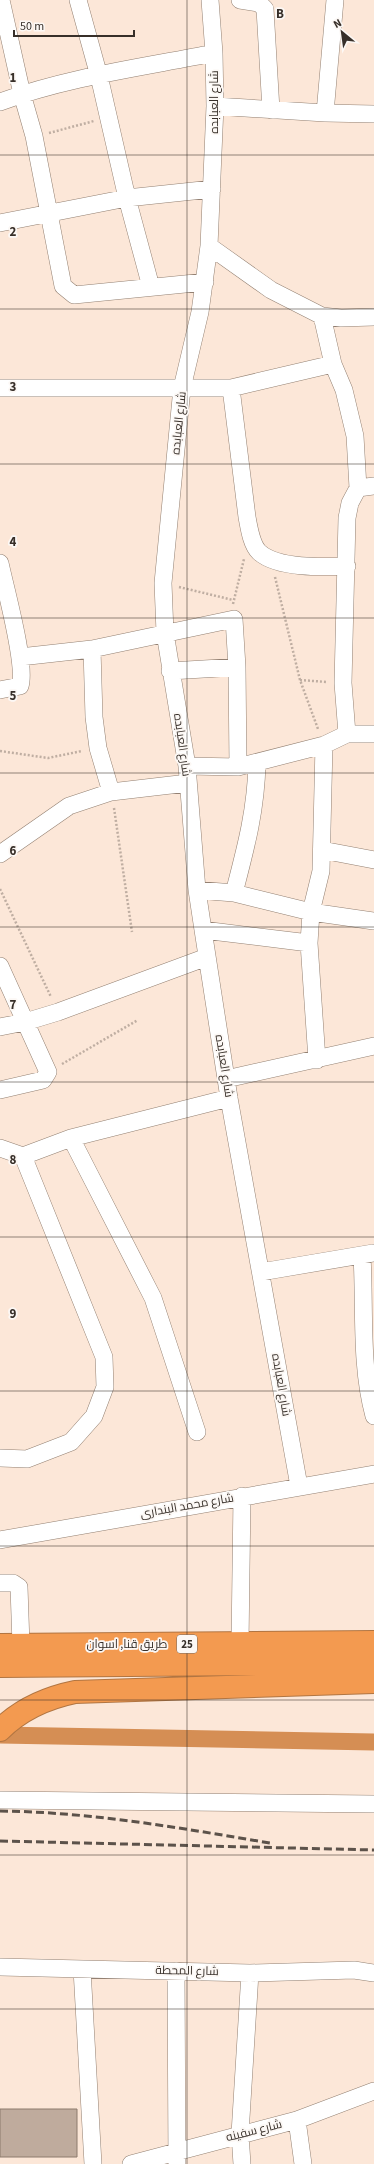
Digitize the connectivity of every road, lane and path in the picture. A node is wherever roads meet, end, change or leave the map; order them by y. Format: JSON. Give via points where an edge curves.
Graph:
{"nodes":[{"id":1,"x":1,"y":0,"type":"edge"},
{"id":2,"x":78,"y":0,"type":"edge"},
{"id":3,"x":210,"y":0,"type":"edge"},
{"id":4,"x":240,"y":0,"type":"edge"},
{"id":5,"x":335,"y":0,"type":"edge"},
{"id":6,"x":214,"y":54,"type":"junction"},
{"id":7,"x":99,"y":76,"type":"junction"},
{"id":8,"x":22,"y":94,"type":"junction"},
{"id":9,"x":0,"y":102,"type":"edge"},
{"id":10,"x":215,"y":106,"type":"junction"},
{"id":11,"x":271,"y":110,"type":"junction"},
{"id":12,"x":325,"y":114,"type":"junction"},
{"id":13,"x":374,"y":114,"type":"edge"},
{"id":14,"x":108,"y":118,"type":"junction"},
{"id":15,"x":34,"y":136,"type":"junction"},
{"id":16,"x":212,"y":189,"type":"junction"},
{"id":17,"x":127,"y":198,"type":"junction"},
{"id":18,"x":49,"y":212,"type":"junction"},
{"id":19,"x":0,"y":223,"type":"edge"},
{"id":20,"x":209,"y":246,"type":"junction"},
{"id":21,"x":204,"y":282,"type":"junction"},
{"id":22,"x":150,"y":287,"type":"junction"},
{"id":23,"x":322,"y":316,"type":"junction"},
{"id":24,"x":374,"y":317,"type":"edge"},
{"id":25,"x":333,"y":364,"type":"junction"},
{"id":26,"x":0,"y":388,"type":"edge"},
{"id":27,"x":182,"y":388,"type":"junction"},
{"id":28,"x":231,"y":388,"type":"junction"},
{"id":29,"x":366,"y":487,"type":"edge"},
{"id":30,"x":265,"y":555,"type":"junction"},
{"id":31,"x":0,"y":563,"type":"edge"},
{"id":32,"x":347,"y":566,"type":"junction"},
{"id":33,"x":163,"y":583,"type":"junction"},
{"id":34,"x":165,"y":633,"type":"junction"},
{"id":35,"x":92,"y":649,"type":"junction"},
{"id":36,"x":20,"y":657,"type":"junction"},
{"id":37,"x":237,"y":667,"type":"junction"},
{"id":38,"x":170,"y":671,"type":"junction"},
{"id":39,"x":300,"y":680,"type":"junction"},
{"id":40,"x":343,"y":683,"type":"junction"},
{"id":41,"x":0,"y":690,"type":"edge"},
{"id":42,"x":347,"y":734,"type":"junction"},
{"id":43,"x":374,"y":734,"type":"edge"},
{"id":44,"x":324,"y":745,"type":"junction"},
{"id":45,"x":98,"y":748,"type":"junction"},
{"id":46,"x":0,"y":751,"type":"edge"},
{"id":47,"x":257,"y":763,"type":"junction"},
{"id":48,"x":187,"y":766,"type":"junction"},
{"id":49,"x":238,"y":767,"type":"junction"},
{"id":50,"x":188,"y":783,"type":"junction"},
{"id":51,"x":111,"y":792,"type":"junction"},
{"id":52,"x":322,"y":850,"type":"junction"},
{"id":53,"x":0,"y":854,"type":"edge"},
{"id":54,"x":374,"y":860,"type":"edge"},
{"id":55,"x":0,"y":889,"type":"edge"},
{"id":56,"x":197,"y":890,"type":"junction"},
{"id":57,"x":234,"y":893,"type":"junction"},
{"id":58,"x":311,"y":912,"type":"junction"},
{"id":59,"x":374,"y":921,"type":"edge"},
{"id":60,"x":203,"y":930,"type":"junction"},
{"id":61,"x":132,"y":932,"type":"dead end"},
{"id":62,"x":309,"y":943,"type":"junction"},
{"id":63,"x":207,"y":958,"type":"junction"},
{"id":64,"x":1,"y":971,"type":"edge"},
{"id":65,"x":58,"y":1012,"type":"junction"},
{"id":66,"x":138,"y":1020,"type":"dead end"},
{"id":67,"x":25,"y":1022,"type":"junction"},
{"id":68,"x":0,"y":1027,"type":"edge"},
{"id":69,"x":374,"y":1046,"type":"edge"},
{"id":70,"x":317,"y":1060,"type":"junction"},
{"id":71,"x":48,"y":1072,"type":"junction"},
{"id":72,"x":226,"y":1080,"type":"junction"},
{"id":73,"x":0,"y":1090,"type":"edge"},
{"id":74,"x":229,"y":1098,"type":"junction"},
{"id":75,"x":71,"y":1138,"type":"junction"},
{"id":76,"x":0,"y":1148,"type":"edge"},
{"id":77,"x":23,"y":1156,"type":"junction"},
{"id":78,"x":368,"y":1254,"type":"edge"},
{"id":79,"x":261,"y":1272,"type":"junction"},
{"id":80,"x":374,"y":1416,"type":"edge"},
{"id":81,"x":197,"y":1432,"type":"dead end"},
{"id":82,"x":0,"y":1458,"type":"edge"},
{"id":83,"x":374,"y":1474,"type":"edge"},
{"id":84,"x":299,"y":1486,"type":"junction"},
{"id":85,"x":242,"y":1496,"type":"junction"},
{"id":86,"x":0,"y":1540,"type":"edge"},
{"id":87,"x":0,"y":1583,"type":"edge"},
{"id":88,"x":374,"y":1642,"type":"edge"},
{"id":89,"x":10,"y":1644,"type":"edge"},
{"id":90,"x":240,"y":1644,"type":"junction"},
{"id":91,"x":374,"y":1663,"type":"edge"},
{"id":92,"x":11,"y":1666,"type":"edge"},
{"id":93,"x":374,"y":1682,"type":"edge"},
{"id":94,"x":0,"y":1730,"type":"edge"},
{"id":95,"x":0,"y":1800,"type":"edge"},
{"id":96,"x":374,"y":1804,"type":"edge"},
{"id":97,"x":0,"y":1967,"type":"edge"},
{"id":98,"x":82,"y":1969,"type":"junction"},
{"id":99,"x":176,"y":1971,"type":"junction"},
{"id":100,"x":250,"y":1973,"type":"junction"},
{"id":101,"x":374,"y":1973,"type":"edge"},
{"id":102,"x":374,"y":2091,"type":"edge"},
{"id":103,"x":297,"y":2120,"type":"junction"},
{"id":104,"x":240,"y":2134,"type":"junction"},
{"id":105,"x":177,"y":2157,"type":"edge"},
{"id":106,"x":93,"y":2164,"type":"edge"},
{"id":107,"x":131,"y":2164,"type":"edge"},
{"id":108,"x":242,"y":2164,"type":"edge"},
{"id":109,"x":303,"y":2164,"type":"edge"}],
"edges":[{"from":1,"to":8,"type":"street"},
{"from":2,"to":7,"type":"street"},
{"from":3,"to":6,"type":"street","name":"شارع العبابده"},
{"from":4,"to":11,"type":"street","via":[[259,3],[265,9]]},
{"from":5,"to":12,"type":"street"},
{"from":6,"to":7,"type":"street"},
{"from":6,"to":10,"type":"street","name":"شارع العبابده"},
{"from":7,"to":8,"type":"street"},
{"from":7,"to":14,"type":"street"},
{"from":8,"to":9,"type":"street"},
{"from":8,"to":15,"type":"street"},
{"from":10,"to":11,"type":"street"},
{"from":10,"to":16,"type":"street","name":"شارع العبابده"},
{"from":11,"to":12,"type":"street"},
{"from":12,"to":13,"type":"street"},
{"from":14,"to":15,"type":"path"},
{"from":14,"to":17,"type":"street"},
{"from":15,"to":18,"type":"street"},
{"from":16,"to":17,"type":"street"},
{"from":16,"to":20,"type":"street","name":"شارع العبابده"},
{"from":17,"to":18,"type":"street"},
{"from":17,"to":22,"type":"street"},
{"from":18,"to":19,"type":"street"},
{"from":18,"to":22,"type":"street","via":[[63,286],[67,291],[74,295]]},
{"from":20,"to":21,"type":"street","name":"شارع العبابده"},
{"from":20,"to":23,"type":"street","via":[[271,290]]},
{"from":21,"to":22,"type":"street"},
{"from":21,"to":27,"type":"street","name":"شارع العبابده","via":[[194,341]]},
{"from":23,"to":24,"type":"street"},
{"from":23,"to":25,"type":"street"},
{"from":25,"to":28,"type":"street"},
{"from":25,"to":29,"type":"street","via":[[351,415]]},
{"from":26,"to":27,"type":"street"},
{"from":27,"to":28,"type":"street"},
{"from":27,"to":33,"type":"street","name":"شارع العبابده"},
{"from":28,"to":30,"type":"street","via":[[247,517],[252,536]]},
{"from":29,"to":32,"type":"street","via":[[350,503],[347,518]]},
{"from":30,"to":32,"type":"street","via":[[317,567]]},
{"from":30,"to":33,"type":"path","via":[[249,555],[242,561],[233,600]]},
{"from":30,"to":39,"type":"path"},
{"from":31,"to":36,"type":"street"},
{"from":32,"to":40,"type":"street"},
{"from":33,"to":34,"type":"street","name":"شارع العبابده"},
{"from":34,"to":35,"type":"street"},
{"from":34,"to":37,"type":"street","via":[[234,619]]},
{"from":34,"to":38,"type":"street","name":"شارع العبابده"},
{"from":35,"to":36,"type":"street"},
{"from":35,"to":45,"type":"street"},
{"from":36,"to":41,"type":"street","via":[[20,686]]},
{"from":37,"to":38,"type":"street"},
{"from":37,"to":49,"type":"street"},
{"from":38,"to":48,"type":"street","name":"شارع العبابده"},
{"from":39,"to":40,"type":"path"},
{"from":39,"to":44,"type":"path"},
{"from":40,"to":42,"type":"street"},
{"from":42,"to":43,"type":"street"},
{"from":42,"to":44,"type":"street"},
{"from":44,"to":47,"type":"street"},
{"from":44,"to":52,"type":"street"},
{"from":45,"to":46,"type":"path","via":[[48,758]]},
{"from":45,"to":51,"type":"street"},
{"from":47,"to":49,"type":"street"},
{"from":47,"to":57,"type":"street","via":[[256,795],[249,837]]},
{"from":48,"to":49,"type":"street"},
{"from":48,"to":50,"type":"street","name":"شارع العبابده"},
{"from":50,"to":51,"type":"street"},
{"from":50,"to":56,"type":"street","name":"شارع العبابده"},
{"from":51,"to":53,"type":"street","via":[[70,806]]},
{"from":51,"to":61,"type":"path"},
{"from":52,"to":54,"type":"street"},
{"from":52,"to":58,"type":"street","via":[[321,871]]},
{"from":55,"to":65,"type":"path"},
{"from":56,"to":57,"type":"street"},
{"from":56,"to":60,"type":"street","name":"شارع العبابده"},
{"from":57,"to":58,"type":"street"},
{"from":58,"to":59,"type":"street"},
{"from":58,"to":62,"type":"street"},
{"from":60,"to":62,"type":"street"},
{"from":60,"to":63,"type":"street","name":"شارع العبابده"},
{"from":62,"to":70,"type":"street"},
{"from":63,"to":65,"type":"street"},
{"from":63,"to":72,"type":"street","name":"شارع العبابده"},
{"from":64,"to":67,"type":"street"},
{"from":65,"to":67,"type":"street"},
{"from":66,"to":71,"type":"path"},
{"from":67,"to":68,"type":"street"},
{"from":67,"to":71,"type":"street"},
{"from":69,"to":70,"type":"street"},
{"from":70,"to":72,"type":"street"},
{"from":71,"to":73,"type":"street","via":[[43,1080]]},
{"from":72,"to":74,"type":"street","name":"شارع العبابده"},
{"from":74,"to":75,"type":"street"},
{"from":74,"to":79,"type":"street","name":"شارع العبابده"},
{"from":75,"to":77,"type":"street"},
{"from":75,"to":81,"type":"street","via":[[152,1298]]},
{"from":76,"to":77,"type":"street"},
{"from":77,"to":82,"type":"street","via":[[104,1357],[106,1387],[94,1416],[71,1442],[27,1460]]},
{"from":78,"to":79,"type":"street"},
{"from":78,"to":80,"type":"street","via":[[365,1365]]},
{"from":79,"to":84,"type":"street","name":"شارع العبابده"},
{"from":83,"to":84,"type":"street","name":"شارع محمد البندارى"},
{"from":84,"to":85,"type":"street","name":"شارع محمد البندارى"},
{"from":85,"to":86,"type":"street","name":"شارع محمد البندارى"},
{"from":85,"to":90,"type":"street"},
{"from":87,"to":89,"type":"street","via":[[16,1583],[18,1587]]},
{"from":88,"to":90,"type":"highway","name":"طريق قنا, اسوان","number":"25"},
{"from":89,"to":90,"type":"highway","name":"طريق قنا, اسوان","number":"25"},
{"from":89,"to":92,"type":"highway"},
{"from":91,"to":92,"type":"highway","name":"طريق قنا, اسوان","number":"25"},
{"from":93,"to":94,"type":"highway","via":[[75,1692],[42,1701],[26,1709]]},
{"from":95,"to":96,"type":"street"},
{"from":97,"to":98,"type":"street","name":"شارع المحطة"},
{"from":98,"to":99,"type":"street","name":"شارع المحطة"},
{"from":98,"to":106,"type":"street"},
{"from":99,"to":100,"type":"street","name":"شارع المحطة"},
{"from":99,"to":105,"type":"street"},
{"from":100,"to":101,"type":"street","name":"شارع المحطة","via":[[354,1970]]},
{"from":100,"to":104,"type":"street"},
{"from":102,"to":103,"type":"street","name":"شارع سفينه"},
{"from":103,"to":104,"type":"street","name":"شارع سفينه"},
{"from":103,"to":109,"type":"street"},
{"from":104,"to":105,"type":"street","name":"شارع سفينه"},
{"from":104,"to":108,"type":"street"},
{"from":105,"to":107,"type":"street","name":"شارع سفينه"}]}
